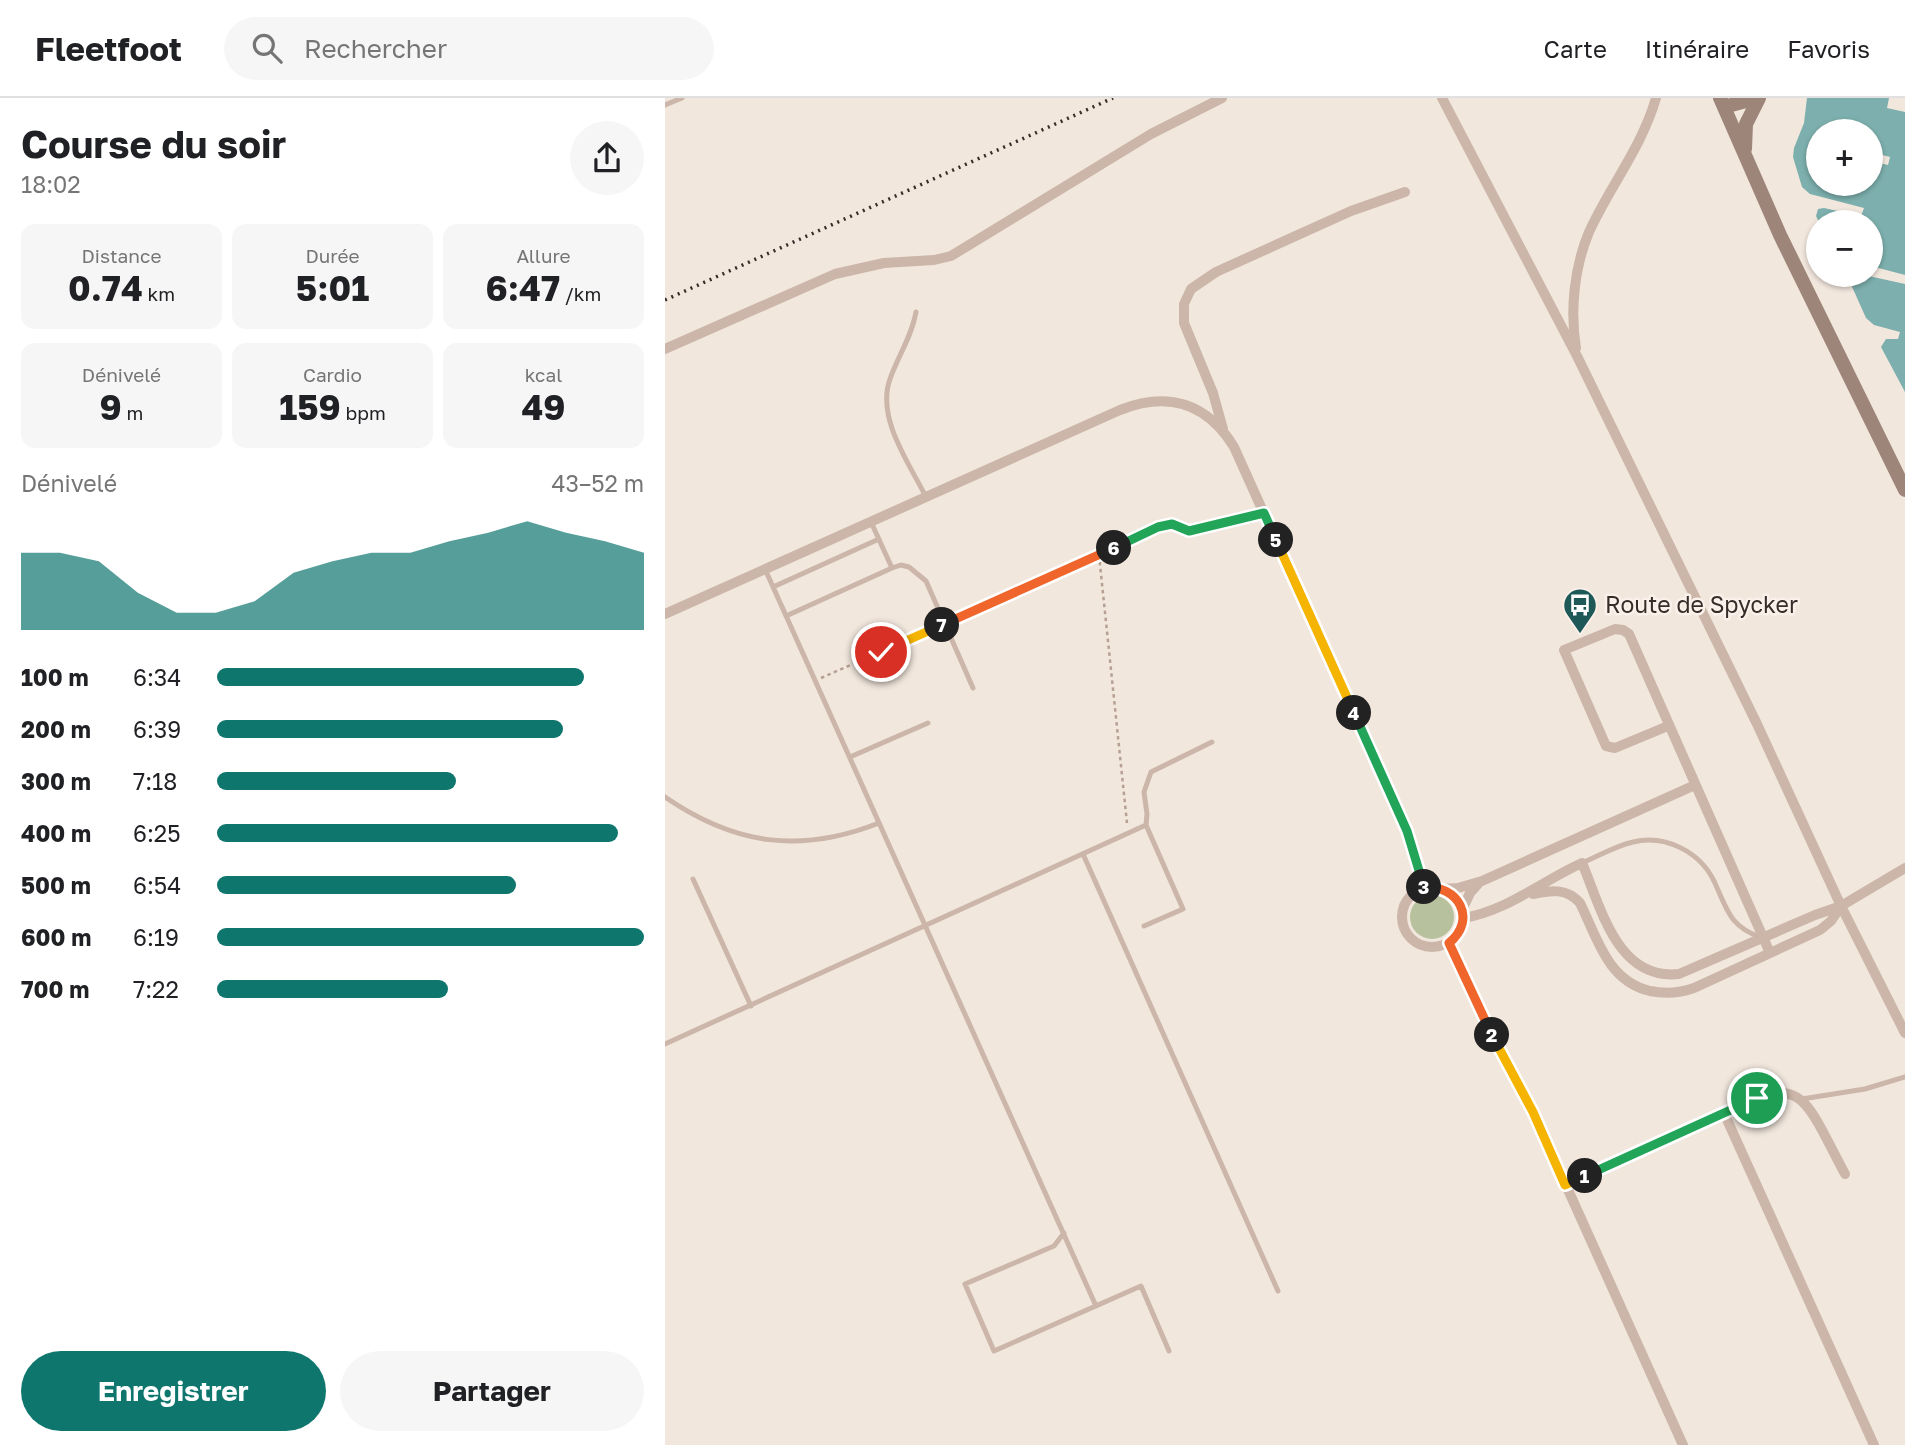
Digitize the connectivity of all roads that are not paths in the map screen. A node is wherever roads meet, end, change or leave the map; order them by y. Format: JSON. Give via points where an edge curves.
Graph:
{"nodes":[{"id":1,"x":682,"y":98,"type":"edge"},
{"id":2,"x":1222,"y":98,"type":"edge"},
{"id":3,"x":1442,"y":98,"type":"edge"},
{"id":4,"x":1656,"y":98,"type":"edge"},
{"id":5,"x":1758,"y":98,"type":"edge"},
{"id":6,"x":1722,"y":100,"type":"edge"},
{"id":7,"x":665,"y":105,"type":"edge"},
{"id":8,"x":1745,"y":157,"type":"junction"},
{"id":9,"x":1405,"y":192,"type":"dead end"},
{"id":10,"x":916,"y":312,"type":"dead end"},
{"id":11,"x":665,"y":349,"type":"edge"},
{"id":12,"x":1577,"y":356,"type":"junction"},
{"id":13,"x":1223,"y":430,"type":"junction"},
{"id":14,"x":1878,"y":433,"type":"junction"},
{"id":15,"x":1905,"y":478,"type":"edge"},
{"id":16,"x":1905,"y":490,"type":"edge"},
{"id":17,"x":926,"y":497,"type":"junction"},
{"id":18,"x":871,"y":522,"type":"junction"},
{"id":19,"x":879,"y":539,"type":"junction"},
{"id":20,"x":892,"y":568,"type":"junction"},
{"id":21,"x":765,"y":569,"type":"junction"},
{"id":22,"x":773,"y":587,"type":"junction"},
{"id":23,"x":665,"y":614,"type":"edge"},
{"id":24,"x":786,"y":616,"type":"junction"},
{"id":25,"x":973,"y":688,"type":"dead end"},
{"id":26,"x":928,"y":723,"type":"dead end"},
{"id":27,"x":1668,"y":726,"type":"junction"},
{"id":28,"x":1212,"y":742,"type":"dead end"},
{"id":29,"x":850,"y":757,"type":"junction"},
{"id":30,"x":1695,"y":785,"type":"junction"},
{"id":31,"x":665,"y":797,"type":"edge"},
{"id":32,"x":879,"y":823,"type":"junction"},
{"id":33,"x":1146,"y":825,"type":"junction"},
{"id":34,"x":1083,"y":854,"type":"junction"},
{"id":35,"x":1582,"y":863,"type":"junction"},
{"id":36,"x":1905,"y":868,"type":"edge"},
{"id":37,"x":693,"y":879,"type":"dead end"},
{"id":38,"x":1482,"y":881,"type":"junction"},
{"id":39,"x":1424,"y":888,"type":"junction"},
{"id":40,"x":1442,"y":889,"type":"junction"},
{"id":41,"x":1525,"y":895,"type":"junction"},
{"id":42,"x":1841,"y":906,"type":"junction"},
{"id":43,"x":1462,"y":914,"type":"junction"},
{"id":44,"x":925,"y":926,"type":"junction"},
{"id":45,"x":1144,"y":926,"type":"dead end"},
{"id":46,"x":1763,"y":938,"type":"junction"},
{"id":47,"x":1449,"y":943,"type":"junction"},
{"id":48,"x":1770,"y":953,"type":"junction"},
{"id":49,"x":751,"y":1006,"type":"junction"},
{"id":50,"x":665,"y":1033,"type":"edge"},
{"id":51,"x":1905,"y":1033,"type":"edge"},
{"id":52,"x":667,"y":1044,"type":"edge"},
{"id":53,"x":1905,"y":1077,"type":"edge"},
{"id":54,"x":1802,"y":1099,"type":"junction"},
{"id":55,"x":1724,"y":1112,"type":"junction"},
{"id":56,"x":1845,"y":1174,"type":"dead end"},
{"id":57,"x":1565,"y":1185,"type":"junction"},
{"id":58,"x":1064,"y":1233,"type":"junction"},
{"id":59,"x":1278,"y":1291,"type":"dead end"},
{"id":60,"x":1096,"y":1306,"type":"junction"},
{"id":61,"x":1169,"y":1351,"type":"dead end"},
{"id":62,"x":1683,"y":1445,"type":"edge"},
{"id":63,"x":1874,"y":1445,"type":"edge"}],
"edges":[{"from":1,"to":7,"type":"lane"},
{"from":2,"to":11,"type":"street","via":[[1151,134],[951,256],[835,274]]},
{"from":3,"to":12,"type":"street"},
{"from":4,"to":12,"type":"street","via":[[1640,142],[1582,251],[1574,307]]},
{"from":5,"to":6,"type":"main road"},
{"from":5,"to":8,"type":"main road","via":[[1747,124]]},
{"from":6,"to":8,"type":"main road"},
{"from":8,"to":14,"type":"main road"},
{"from":9,"to":13,"type":"street","via":[[1351,211],[1216,272],[1191,289],[1184,304],[1185,327]]},
{"from":10,"to":17,"type":"lane","via":[[886,398],[892,426]]},
{"from":12,"to":42,"type":"street"},
{"from":13,"to":17,"type":"street","via":[[1203,412],[1184,404],[1165,400],[1140,403]]},
{"from":13,"to":39,"type":"street","via":[[1407,831]]},
{"from":14,"to":15,"type":"main road"},
{"from":14,"to":16,"type":"main road"},
{"from":17,"to":18,"type":"street"},
{"from":18,"to":19,"type":"lane"},
{"from":18,"to":21,"type":"street"},
{"from":19,"to":20,"type":"lane"},
{"from":19,"to":22,"type":"lane"},
{"from":20,"to":24,"type":"lane"},
{"from":20,"to":25,"type":"lane","via":[[905,566],[923,577]]},
{"from":21,"to":22,"type":"lane"},
{"from":21,"to":23,"type":"street"},
{"from":22,"to":24,"type":"lane"},
{"from":24,"to":29,"type":"lane"},
{"from":26,"to":29,"type":"lane"},
{"from":27,"to":27,"type":"street","via":[[1659,696],[1626,631],[1610,630],[1564,650],[1606,746],[1615,748]]},
{"from":27,"to":30,"type":"street"},
{"from":28,"to":33,"type":"lane","via":[[1151,772],[1144,792]]},
{"from":29,"to":32,"type":"lane"},
{"from":30,"to":38,"type":"street"},
{"from":30,"to":46,"type":"street"},
{"from":31,"to":32,"type":"lane","via":[[709,823],[766,840],[825,840]]},
{"from":32,"to":44,"type":"lane"},
{"from":33,"to":34,"type":"lane"},
{"from":33,"to":45,"type":"lane","via":[[1183,909]]},
{"from":34,"to":44,"type":"lane"},
{"from":34,"to":59,"type":"lane"},
{"from":35,"to":41,"type":"street"},
{"from":35,"to":46,"type":"lane","via":[[1633,842],[1657,840],[1675,845],[1708,871],[1733,921]]},
{"from":35,"to":46,"type":"street","via":[[1620,948],[1647,970],[1684,973]]},
{"from":36,"to":42,"type":"street"},
{"from":37,"to":49,"type":"lane"},
{"from":38,"to":40,"type":"street"},
{"from":38,"to":43,"type":"street","via":[[1473,889]]},
{"from":39,"to":40,"type":"street"},
{"from":39,"to":47,"type":"street","via":[[1405,904],[1404,930],[1423,947]]},
{"from":40,"to":43,"type":"street","via":[[1456,898]]},
{"from":41,"to":43,"type":"street","via":[[1484,914]]},
{"from":41,"to":48,"type":"street","via":[[1552,891],[1574,896],[1610,965],[1628,982],[1650,991],[1689,990]]},
{"from":42,"to":46,"type":"street"},
{"from":42,"to":48,"type":"street","via":[[1824,928]]},
{"from":42,"to":51,"type":"street"},
{"from":43,"to":47,"type":"street","via":[[1459,931]]},
{"from":44,"to":49,"type":"lane"},
{"from":44,"to":58,"type":"lane"},
{"from":46,"to":48,"type":"street"},
{"from":47,"to":57,"type":"street"},
{"from":49,"to":52,"type":"lane"},
{"from":50,"to":52,"type":"lane"},
{"from":53,"to":54,"type":"lane"},
{"from":54,"to":55,"type":"street","via":[[1768,1094]]},
{"from":54,"to":56,"type":"street"},
{"from":55,"to":57,"type":"street"},
{"from":55,"to":63,"type":"street"},
{"from":57,"to":62,"type":"street"},
{"from":58,"to":60,"type":"lane"},
{"from":58,"to":60,"type":"lane","via":[[1054,1245],[965,1284],[994,1351]]},
{"from":60,"to":61,"type":"lane","via":[[1141,1286]]}]}
